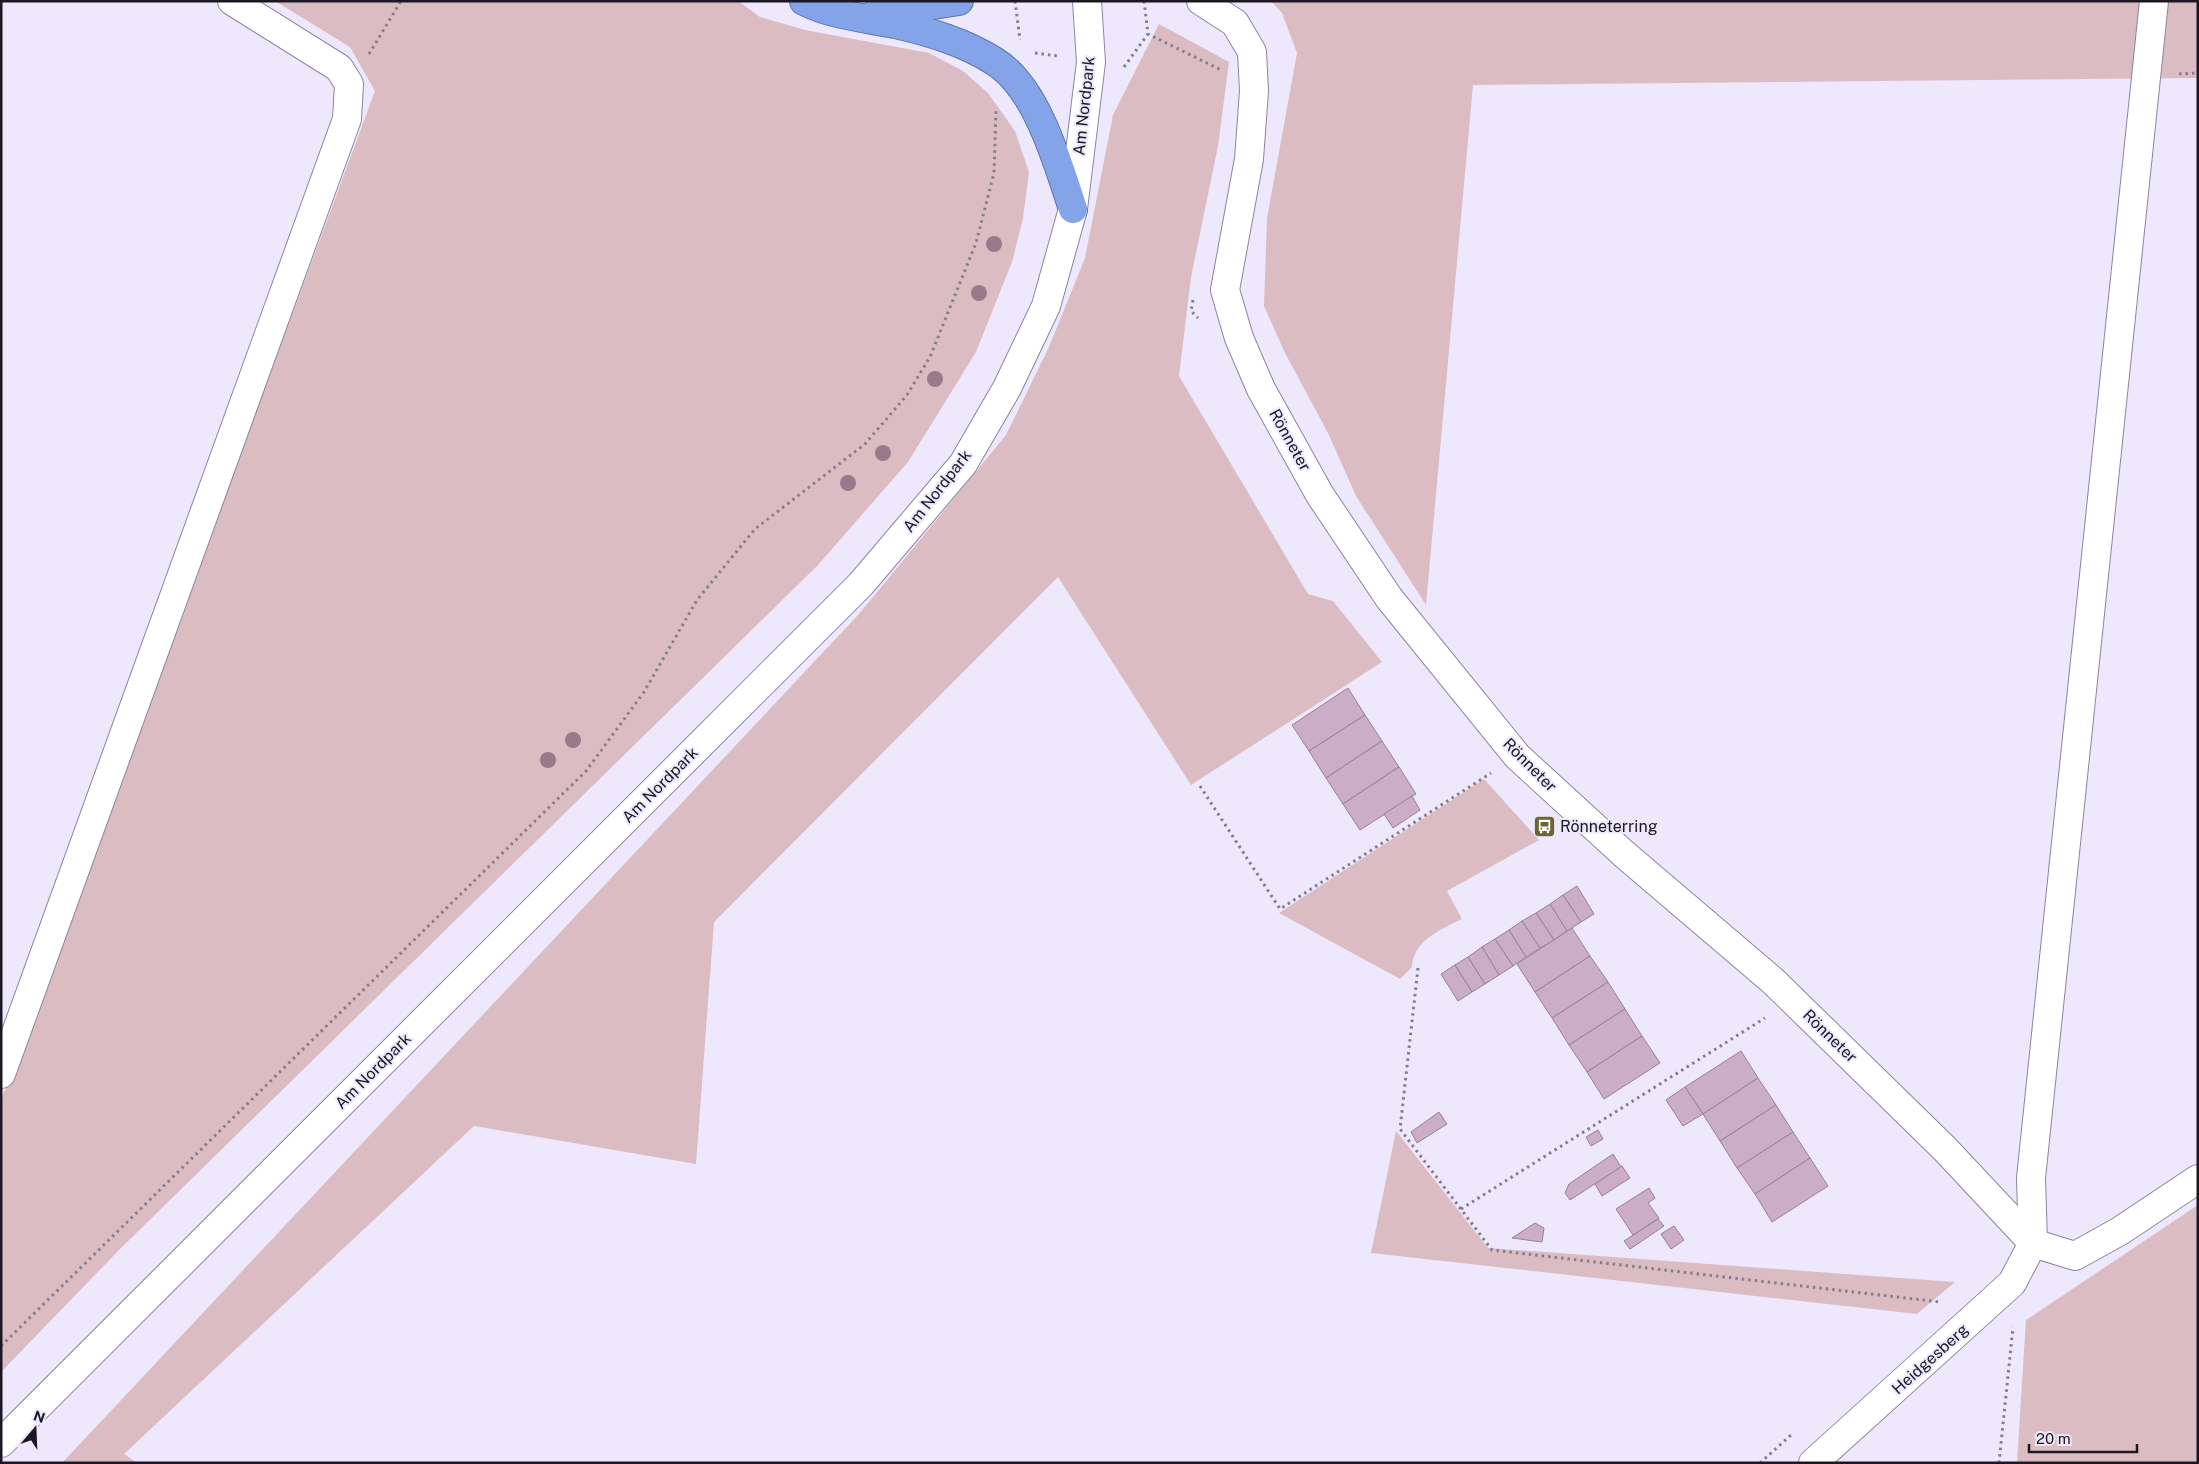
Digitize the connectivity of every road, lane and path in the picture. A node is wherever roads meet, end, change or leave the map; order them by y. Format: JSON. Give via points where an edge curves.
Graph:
{"nodes":[{"id":1,"x":232,"y":1,"type":"edge"},
{"id":2,"x":401,"y":1,"type":"edge"},
{"id":3,"x":804,"y":1,"type":"edge"},
{"id":4,"x":959,"y":1,"type":"edge"},
{"id":5,"x":1015,"y":1,"type":"edge"},
{"id":6,"x":1087,"y":1,"type":"edge"},
{"id":7,"x":1144,"y":1,"type":"edge"},
{"id":8,"x":1201,"y":1,"type":"edge"},
{"id":9,"x":2154,"y":1,"type":"edge"},
{"id":10,"x":859,"y":16,"type":"junction"},
{"id":11,"x":1229,"y":74,"type":"dead end"},
{"id":12,"x":1013,"y":78,"type":"junction"},
{"id":13,"x":349,"y":84,"type":"junction"},
{"id":14,"x":1073,"y":209,"type":"junction"},
{"id":15,"x":1194,"y":293,"type":"dead end"},
{"id":16,"x":1239,"y":338,"type":"junction"},
{"id":17,"x":1517,"y":756,"type":"junction"},
{"id":18,"x":1200,"y":786,"type":"dead end"},
{"id":19,"x":1418,"y":968,"type":"dead end"},
{"id":20,"x":1793,"y":1000,"type":"junction"},
{"id":21,"x":1,"y":1074,"type":"edge"},
{"id":22,"x":2198,"y":1179,"type":"edge"},
{"id":23,"x":1461,"y":1209,"type":"junction"},
{"id":24,"x":2033,"y":1243,"type":"junction"},
{"id":25,"x":1941,"y":1302,"type":"dead end"},
{"id":26,"x":2015,"y":1318,"type":"dead end"},
{"id":27,"x":1,"y":1346,"type":"edge"},
{"id":28,"x":1,"y":1443,"type":"edge"},
{"id":29,"x":1813,"y":1463,"type":"edge"},
{"id":30,"x":1999,"y":1463,"type":"edge"}],
"edges":[{"from":1,"to":13,"type":"street","via":[[339,68]]},
{"from":2,"to":13,"type":"path"},
{"from":3,"to":10,"type":"highway","via":[[818,8]]},
{"from":4,"to":10,"type":"highway"},
{"from":5,"to":12,"type":"path","via":[[1022,51]]},
{"from":6,"to":14,"type":"street","name":"Am Nordpark","via":[[1091,62]]},
{"from":7,"to":11,"type":"path","via":[[1148,34]]},
{"from":8,"to":16,"type":"street","name":"Rönneter","via":[[1235,23],[1252,52],[1254,91],[1249,159],[1225,290]]},
{"from":9,"to":24,"type":"street","via":[[2031,1178]]},
{"from":10,"to":12,"type":"highway","via":[[954,40],[996,61]]},
{"from":12,"to":14,"type":"highway","via":[[1033,105],[1054,150]]},
{"from":12,"to":27,"type":"path","via":[[996,109],[994,173],[976,243],[930,357],[906,395],[865,444],[755,529],[697,600],[644,692],[586,771]]},
{"from":13,"to":21,"type":"street","via":[[347,119]]},
{"from":14,"to":28,"type":"street","name":"Am Nordpark","via":[[1046,306],[1007,388],[963,464],[861,584]]},
{"from":15,"to":16,"type":"path","via":[[1191,310],[1210,327]]},
{"from":16,"to":17,"type":"street","name":"Rönneter","via":[[1261,389],[1320,495],[1389,598]]},
{"from":17,"to":18,"type":"path","via":[[1280,908]]},
{"from":17,"to":20,"type":"street","name":"Rönneter","via":[[1624,854]]},
{"from":19,"to":23,"type":"path","via":[[1400,1129]]},
{"from":20,"to":23,"type":"path"},
{"from":20,"to":24,"type":"street","name":"Rönneter","via":[[1945,1149]]},
{"from":22,"to":24,"type":"street","name":"Rönneter","via":[[2120,1231],[2075,1256]]},
{"from":23,"to":25,"type":"path","via":[[1492,1250]]},
{"from":24,"to":29,"type":"street","name":"Heidgesberg","via":[[2012,1284]]},
{"from":26,"to":30,"type":"path"}]}
